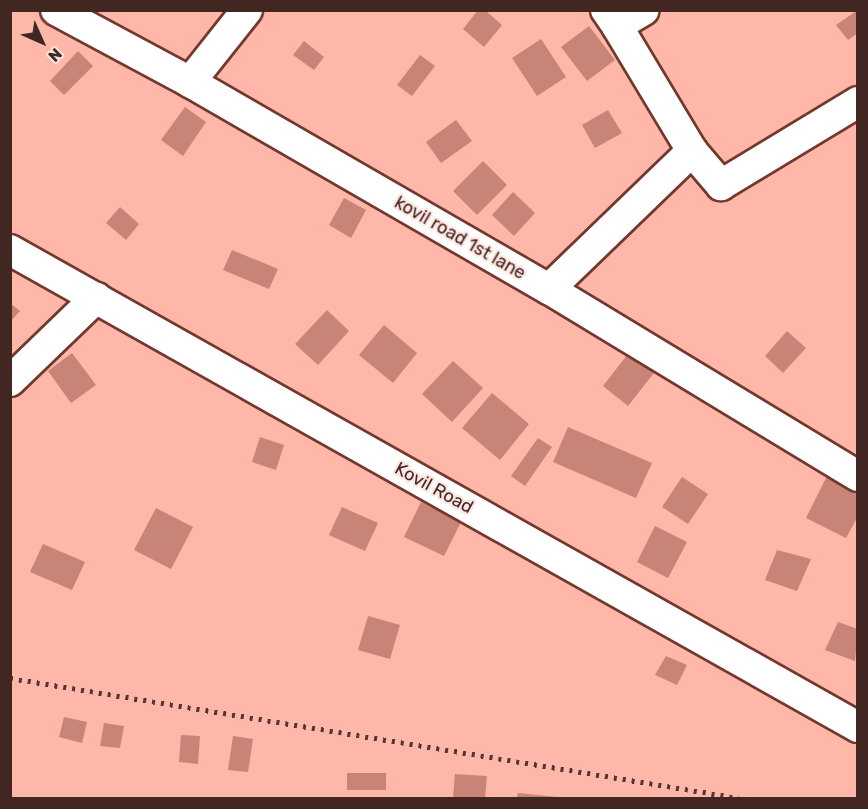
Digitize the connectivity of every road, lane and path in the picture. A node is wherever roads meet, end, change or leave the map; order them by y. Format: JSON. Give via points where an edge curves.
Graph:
{"nodes":[{"id":1,"x":56,"y":10,"type":"edge"},
{"id":2,"x":248,"y":10,"type":"edge"},
{"id":3,"x":644,"y":10,"type":"edge"},
{"id":4,"x":612,"y":18,"type":"edge"},
{"id":5,"x":190,"y":82,"type":"junction"},
{"id":6,"x":858,"y":102,"type":"edge"},
{"id":7,"x":692,"y":151,"type":"junction"},
{"id":8,"x":10,"y":250,"type":"edge"},
{"id":9,"x":549,"y":289,"type":"junction"},
{"id":10,"x":96,"y":298,"type":"junction"},
{"id":11,"x":10,"y":381,"type":"edge"},
{"id":12,"x":858,"y":476,"type":"edge"},
{"id":13,"x":858,"y":727,"type":"edge"}],
"edges":[{"from":1,"to":5,"type":"street","name":"kovil road 1st lane"},
{"from":2,"to":5,"type":"street"},
{"from":3,"to":4,"type":"street"},
{"from":4,"to":7,"type":"street"},
{"from":5,"to":9,"type":"street","name":"kovil road 1st lane"},
{"from":6,"to":7,"type":"street","via":[[721,185]]},
{"from":7,"to":9,"type":"street"},
{"from":8,"to":10,"type":"street","name":"Kovil Road"},
{"from":9,"to":12,"type":"street","name":"kovil road 1st lane"},
{"from":10,"to":11,"type":"street"},
{"from":10,"to":13,"type":"street","name":"Kovil Road"}]}
